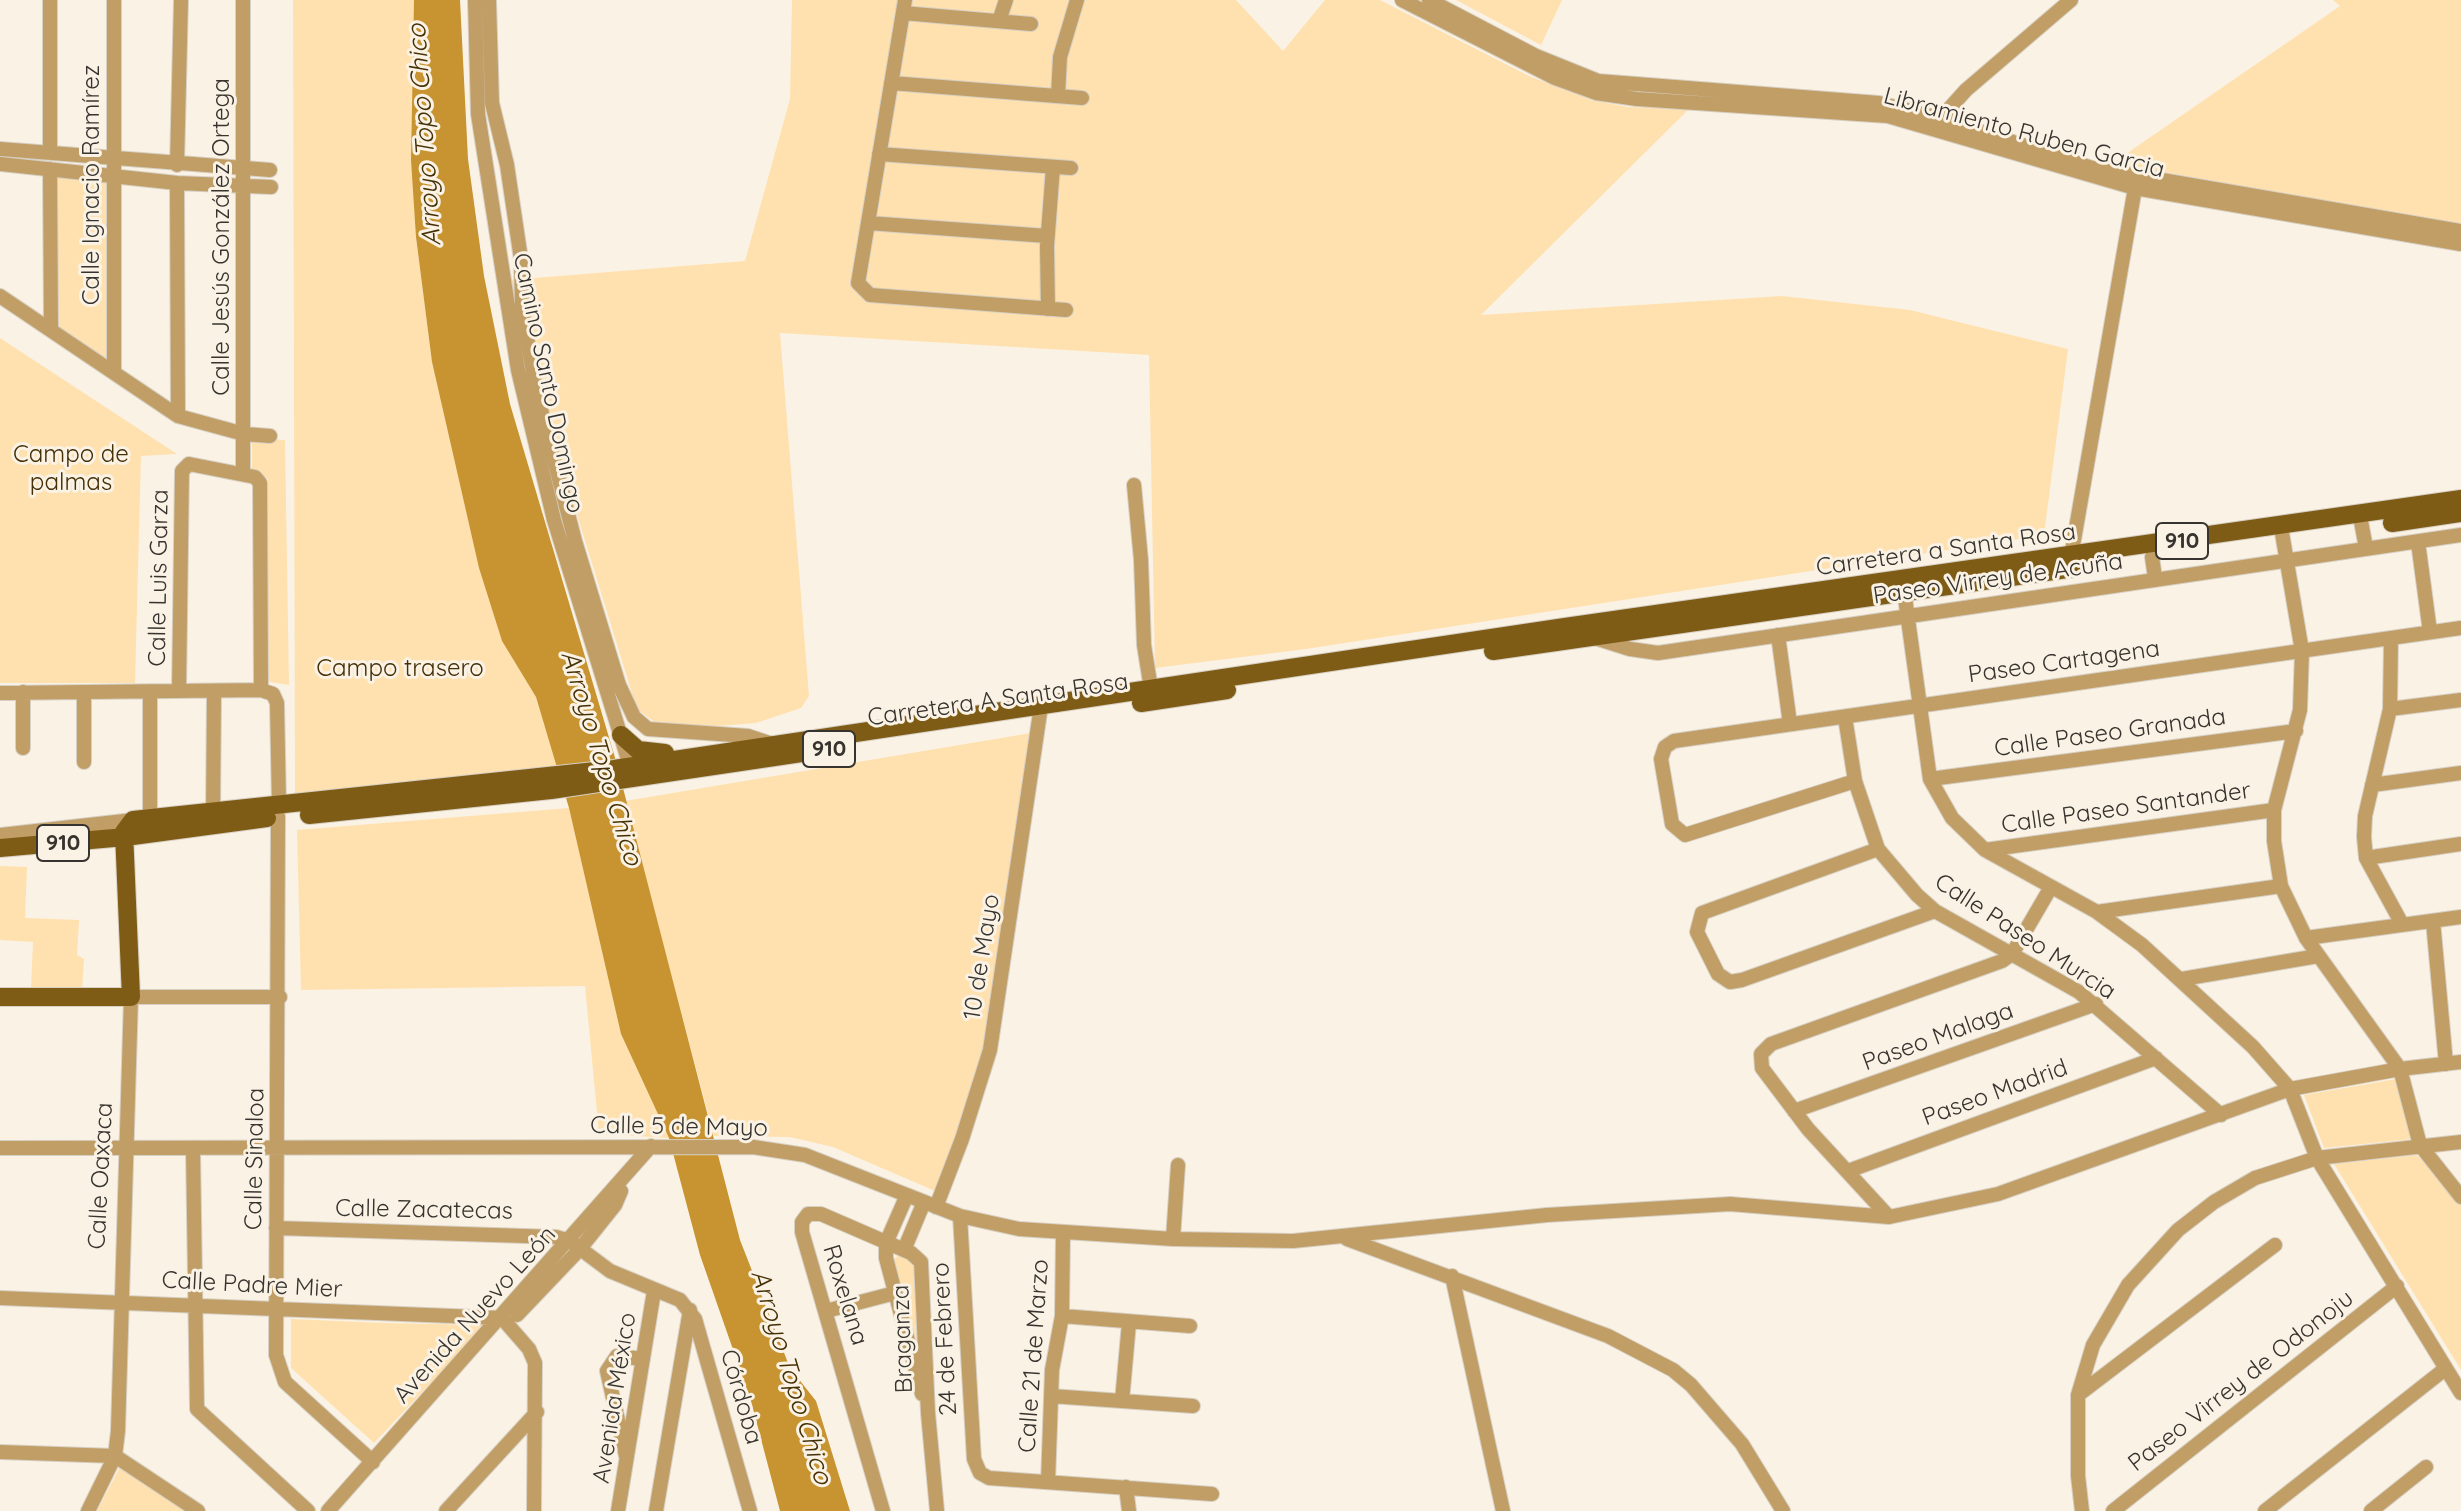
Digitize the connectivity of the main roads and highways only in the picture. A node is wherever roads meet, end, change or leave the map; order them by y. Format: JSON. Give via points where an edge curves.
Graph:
{"nodes":[{"id":1,"x":2461,"y":499,"type":"edge"},
{"id":2,"x":2461,"y":513,"type":"edge"},
{"id":3,"x":2361,"y":522,"type":"junction"},
{"id":4,"x":2282,"y":532,"type":"junction"},
{"id":5,"x":1903,"y":586,"type":"junction"},
{"id":6,"x":1438,"y":653,"type":"junction"},
{"id":7,"x":1040,"y":712,"type":"junction"},
{"id":8,"x":621,"y":735,"type":"road end"},
{"id":9,"x":711,"y":754,"type":"junction"},
{"id":10,"x":620,"y":772,"type":"junction"},
{"id":11,"x":213,"y":819,"type":"junction"},
{"id":12,"x":127,"y":827,"type":"junction"},
{"id":13,"x":0,"y":848,"type":"edge"},
{"id":14,"x":0,"y":997,"type":"edge"}],
"edges":[{"from":1,"to":3,"type":"main road","name":"Carretera a Santa Rosa","number":"910"},
{"from":2,"to":3,"type":"main road","name":"Carretera a Santa Rosa","number":"910"},
{"from":3,"to":4,"type":"main road","name":"Carretera a Santa Rosa","number":"910"},
{"from":4,"to":5,"type":"main road","name":"Carretera a Santa Rosa","number":"910","via":[[2071,557]]},
{"from":4,"to":5,"type":"main road","name":"Carretera a Santa Rosa","number":"910","via":[[2028,575]]},
{"from":5,"to":6,"type":"main road","name":"Carretera a Santa Rosa","number":"910"},
{"from":5,"to":6,"type":"main road","name":"Carretera a Santa Rosa","number":"910","via":[[1592,637]]},
{"from":6,"to":7,"type":"main road","name":"Carretera A Santa Rosa","number":"910"},
{"from":6,"to":7,"type":"main road","name":"Carretera A Santa Rosa","number":"910","via":[[1151,689]]},
{"from":7,"to":9,"type":"main road","name":"Carretera A Santa Rosa","number":"910"},
{"from":7,"to":10,"type":"main road","name":"Carretera A Santa Rosa","number":"910"},
{"from":8,"to":9,"type":"main road","via":[[648,753]]},
{"from":9,"to":10,"type":"main road","name":"Carretera A Santa Rosa","number":"910"},
{"from":10,"to":11,"type":"main road","name":"Carretera A Santa Rosa","number":"910"},
{"from":11,"to":12,"type":"main road","number":"910"},
{"from":11,"to":12,"type":"main road","number":"910"},
{"from":12,"to":13,"type":"main road","number":"910"},
{"from":12,"to":14,"type":"main road","name":"Calle Oaxaca","via":[[131,997]]}]}
